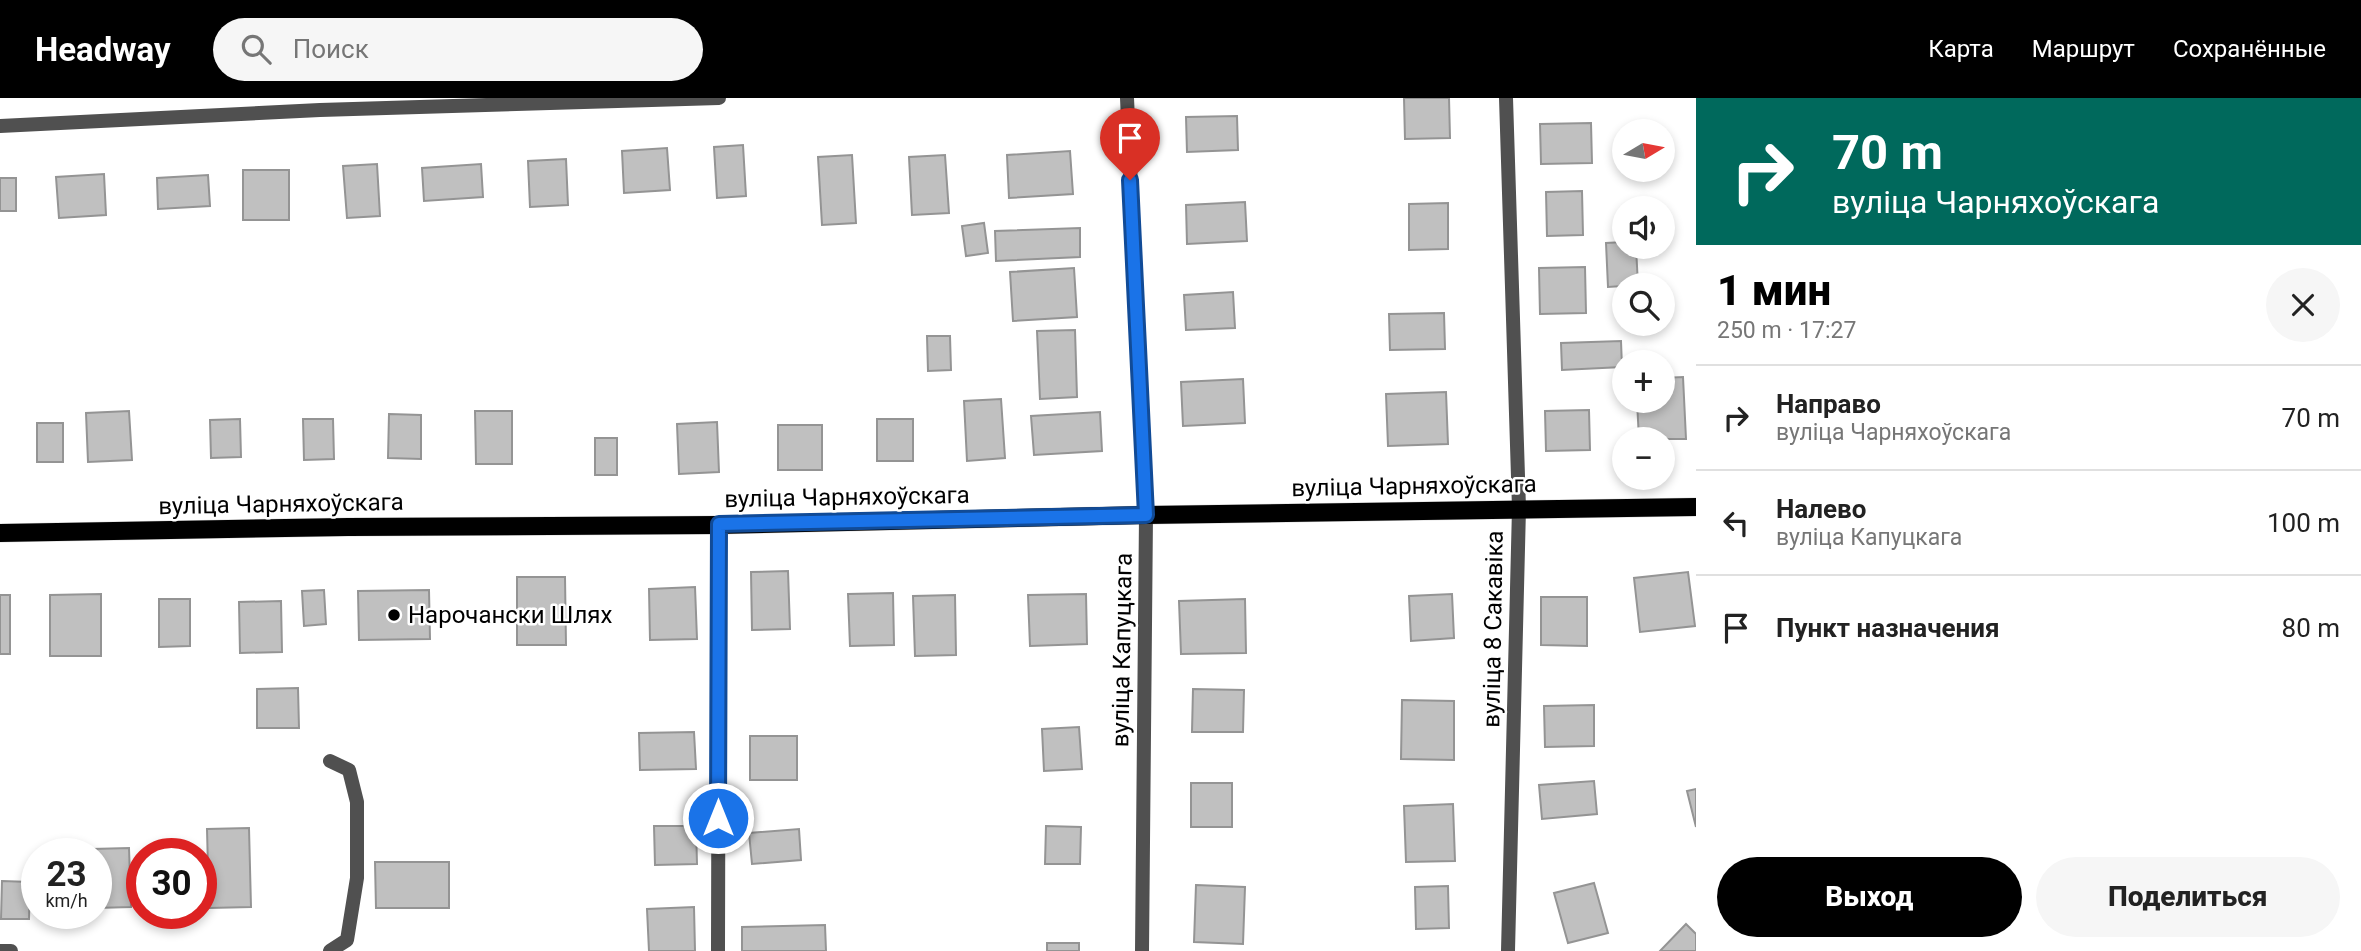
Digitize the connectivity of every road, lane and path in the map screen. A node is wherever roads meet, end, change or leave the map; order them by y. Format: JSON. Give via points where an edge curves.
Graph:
{"nodes":[{"id":1,"x":719,"y":98,"type":"edge"},
{"id":2,"x":1127,"y":98,"type":"edge"},
{"id":3,"x":1506,"y":98,"type":"edge"},
{"id":4,"x":320,"y":104,"type":"edge"},
{"id":5,"x":0,"y":126,"type":"edge"},
{"id":6,"x":1696,"y":507,"type":"edge"},
{"id":7,"x":1519,"y":508,"type":"junction"},
{"id":8,"x":1146,"y":515,"type":"junction"},
{"id":9,"x":719,"y":524,"type":"junction"},
{"id":10,"x":0,"y":533,"type":"edge"},
{"id":11,"x":330,"y":761,"type":"dead end"},
{"id":12,"x":0,"y":951,"type":"edge"},
{"id":13,"x":11,"y":951,"type":"edge"},
{"id":14,"x":330,"y":951,"type":"edge"},
{"id":15,"x":718,"y":951,"type":"edge"},
{"id":16,"x":1142,"y":951,"type":"edge"},
{"id":17,"x":1508,"y":951,"type":"edge"}],
"edges":[{"from":1,"to":4,"type":"street"},
{"from":2,"to":8,"type":"street","name":"вуліца Капуцкага"},
{"from":3,"to":7,"type":"street","name":"вуліца 8 Сакавіка"},
{"from":4,"to":5,"type":"street"},
{"from":6,"to":7,"type":"main road","name":"вуліца Чарняхоўскага"},
{"from":7,"to":8,"type":"main road","name":"вуліца Чарняхоўскага"},
{"from":7,"to":17,"type":"street","name":"вуліца 8 Сакавіка"},
{"from":8,"to":9,"type":"main road","name":"вуліца Чарняхоўскага"},
{"from":8,"to":16,"type":"street","name":"вуліца Капуцкага"},
{"from":9,"to":10,"type":"main road","name":"вуліца Чарняхоўскага"},
{"from":9,"to":15,"type":"street"},
{"from":11,"to":14,"type":"street","via":[[349,770],[357,802],[357,878],[347,940]]},
{"from":12,"to":13,"type":"street"}]}
